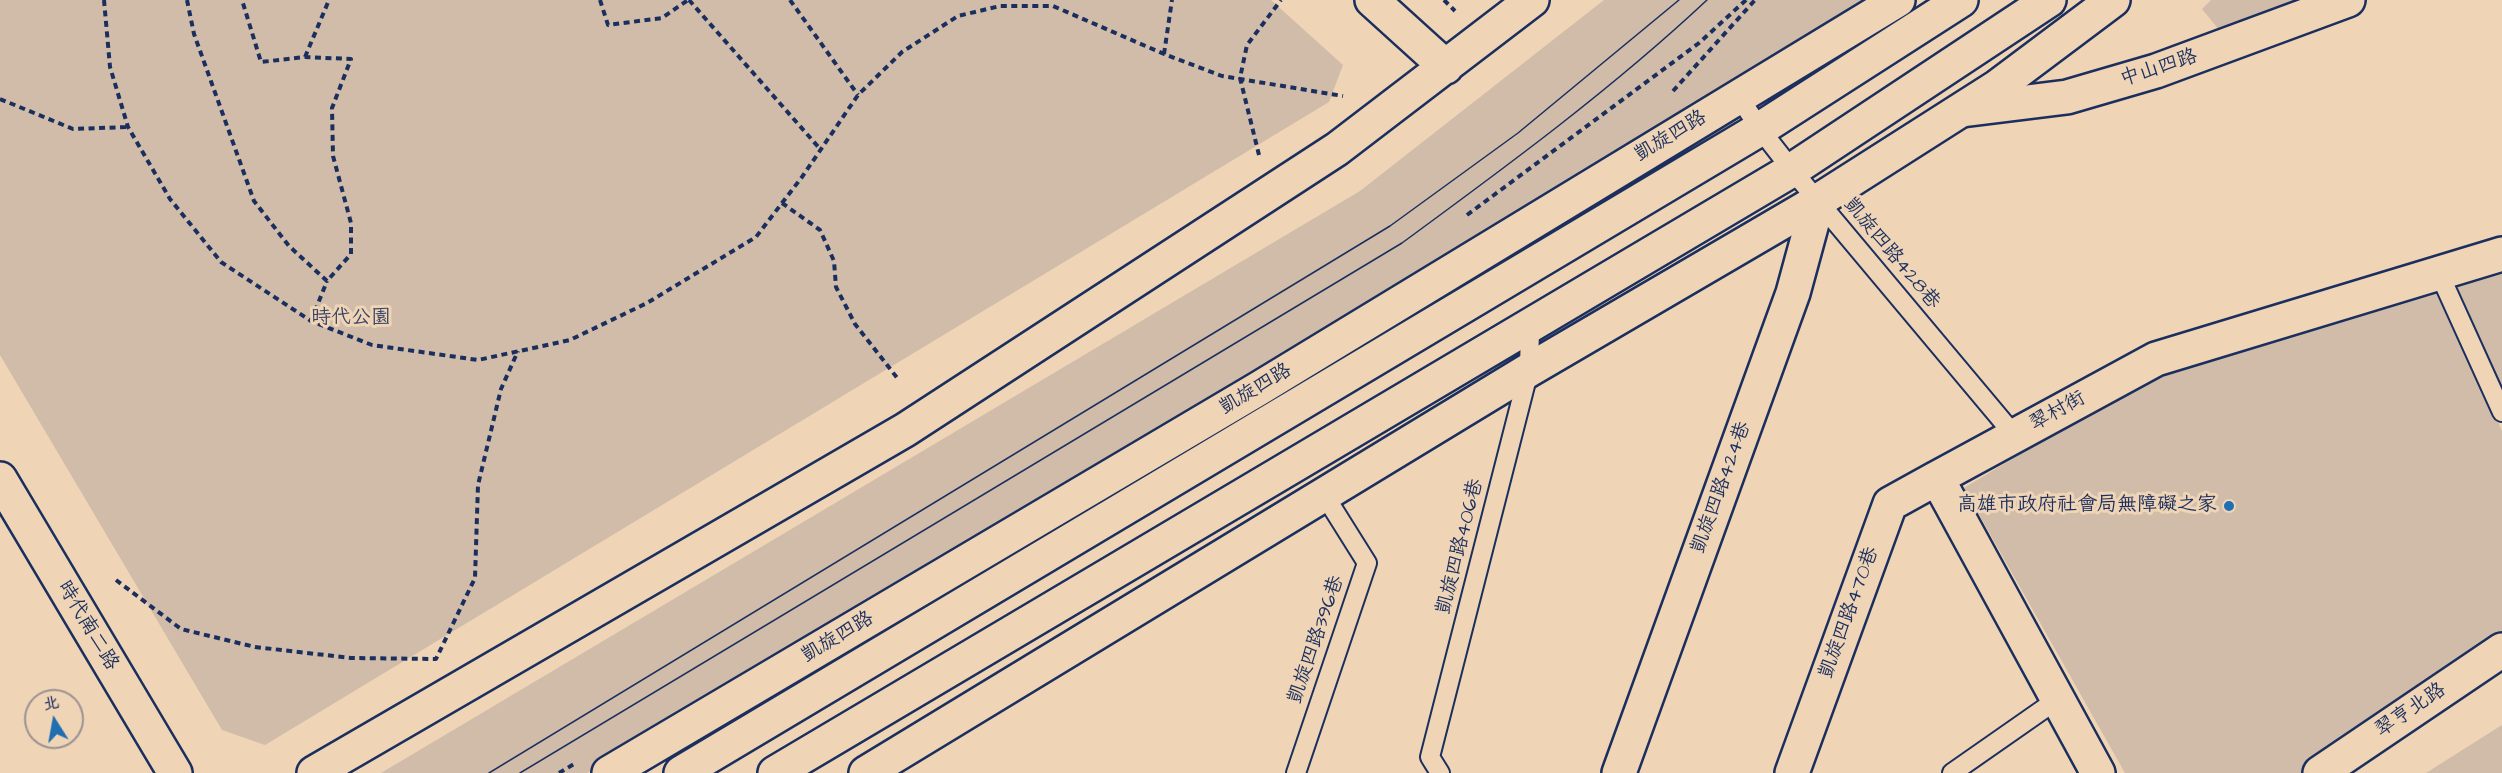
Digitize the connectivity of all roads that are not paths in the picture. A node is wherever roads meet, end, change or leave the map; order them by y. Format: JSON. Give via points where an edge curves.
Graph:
{"nodes":[{"id":1,"x":1372,"y":0,"type":"edge"},
{"id":2,"x":1532,"y":0,"type":"edge"},
{"id":3,"x":1898,"y":0,"type":"edge"},
{"id":4,"x":1961,"y":0,"type":"edge"},
{"id":5,"x":2049,"y":0,"type":"edge"},
{"id":6,"x":2113,"y":0,"type":"edge"},
{"id":7,"x":2348,"y":0,"type":"edge"},
{"id":8,"x":1446,"y":67,"type":"junction"},
{"id":9,"x":1739,"y":97,"type":"junction"},
{"id":10,"x":1962,"y":110,"type":"junction"},
{"id":11,"x":1760,"y":129,"type":"junction"},
{"id":12,"x":1792,"y":170,"type":"junction"},
{"id":13,"x":1818,"y":201,"type":"junction"},
{"id":14,"x":2502,"y":254,"type":"edge"},
{"id":15,"x":2439,"y":273,"type":"junction"},
{"id":16,"x":1530,"y":328,"type":"junction"},
{"id":17,"x":1529,"y":370,"type":"junction"},
{"id":18,"x":2502,"y":412,"type":"edge"},
{"id":19,"x":2015,"y":436,"type":"junction"},
{"id":20,"x":1937,"y":478,"type":"junction"},
{"id":21,"x":0,"y":479,"type":"edge"},
{"id":22,"x":1324,"y":496,"type":"junction"},
{"id":23,"x":2502,"y":650,"type":"edge"},
{"id":24,"x":2058,"y":699,"type":"junction"},
{"id":25,"x":870,"y":772,"type":"edge"},
{"id":26,"x":175,"y":773,"type":"edge"},
{"id":27,"x":314,"y":773,"type":"edge"},
{"id":28,"x":609,"y":773,"type":"edge"},
{"id":29,"x":681,"y":773,"type":"edge"},
{"id":30,"x":775,"y":773,"type":"edge"},
{"id":31,"x":1296,"y":773,"type":"edge"},
{"id":32,"x":1440,"y":773,"type":"edge"},
{"id":33,"x":1619,"y":773,"type":"edge"},
{"id":34,"x":1792,"y":773,"type":"edge"},
{"id":35,"x":1952,"y":773,"type":"edge"},
{"id":36,"x":2098,"y":773,"type":"edge"},
{"id":37,"x":2320,"y":773,"type":"edge"}],
"edges":[{"from":1,"to":8,"type":"street"},
{"from":2,"to":8,"type":"street"},
{"from":3,"to":9,"type":"street","name":"凱旋四路"},
{"from":4,"to":11,"type":"street","name":"凱旋四路"},
{"from":5,"to":12,"type":"street"},
{"from":6,"to":10,"type":"street"},
{"from":7,"to":10,"type":"street","name":"中山四路","via":[[2156,71],[2067,97]]},
{"from":8,"to":27,"type":"street","via":[[1337,149],[905,430]]},
{"from":9,"to":11,"type":"lane","name":"凱旋四路428巷"},
{"from":9,"to":28,"type":"street","name":"凱旋四路","via":[[1258,389]]},
{"from":10,"to":13,"type":"street"},
{"from":11,"to":12,"type":"lane","name":"凱旋四路428巷"},
{"from":11,"to":29,"type":"street","name":"凱旋四路"},
{"from":12,"to":13,"type":"lane","name":"凱旋四路428巷"},
{"from":12,"to":16,"type":"street"},
{"from":13,"to":17,"type":"street"},
{"from":13,"to":19,"type":"lane","name":"凱旋四路428巷"},
{"from":13,"to":33,"type":"street","name":"凱旋四路424巷","via":[[1793,294]]},
{"from":14,"to":15,"type":"street","name":"翠村街"},
{"from":15,"to":18,"type":"lane"},
{"from":15,"to":19,"type":"street","name":"翠村街","via":[[2156,358]]},
{"from":16,"to":17,"type":"lane","name":"凱旋四路406巷"},
{"from":16,"to":30,"type":"street"},
{"from":17,"to":22,"type":"street"},
{"from":17,"to":32,"type":"lane","name":"凱旋四路406巷","via":[[1430,757]]},
{"from":19,"to":20,"type":"street","name":"翠村街"},
{"from":20,"to":24,"type":"street"},
{"from":20,"to":34,"type":"street","name":"凱旋四路470巷","via":[[1890,504]]},
{"from":21,"to":26,"type":"street","name":"時代南二路"},
{"from":22,"to":25,"type":"street"},
{"from":22,"to":31,"type":"lane","name":"凱旋四路396巷","via":[[1367,563]]},
{"from":23,"to":37,"type":"street","name":"翠亨北路"},
{"from":24,"to":35,"type":"lane"},
{"from":24,"to":36,"type":"street"}]}
